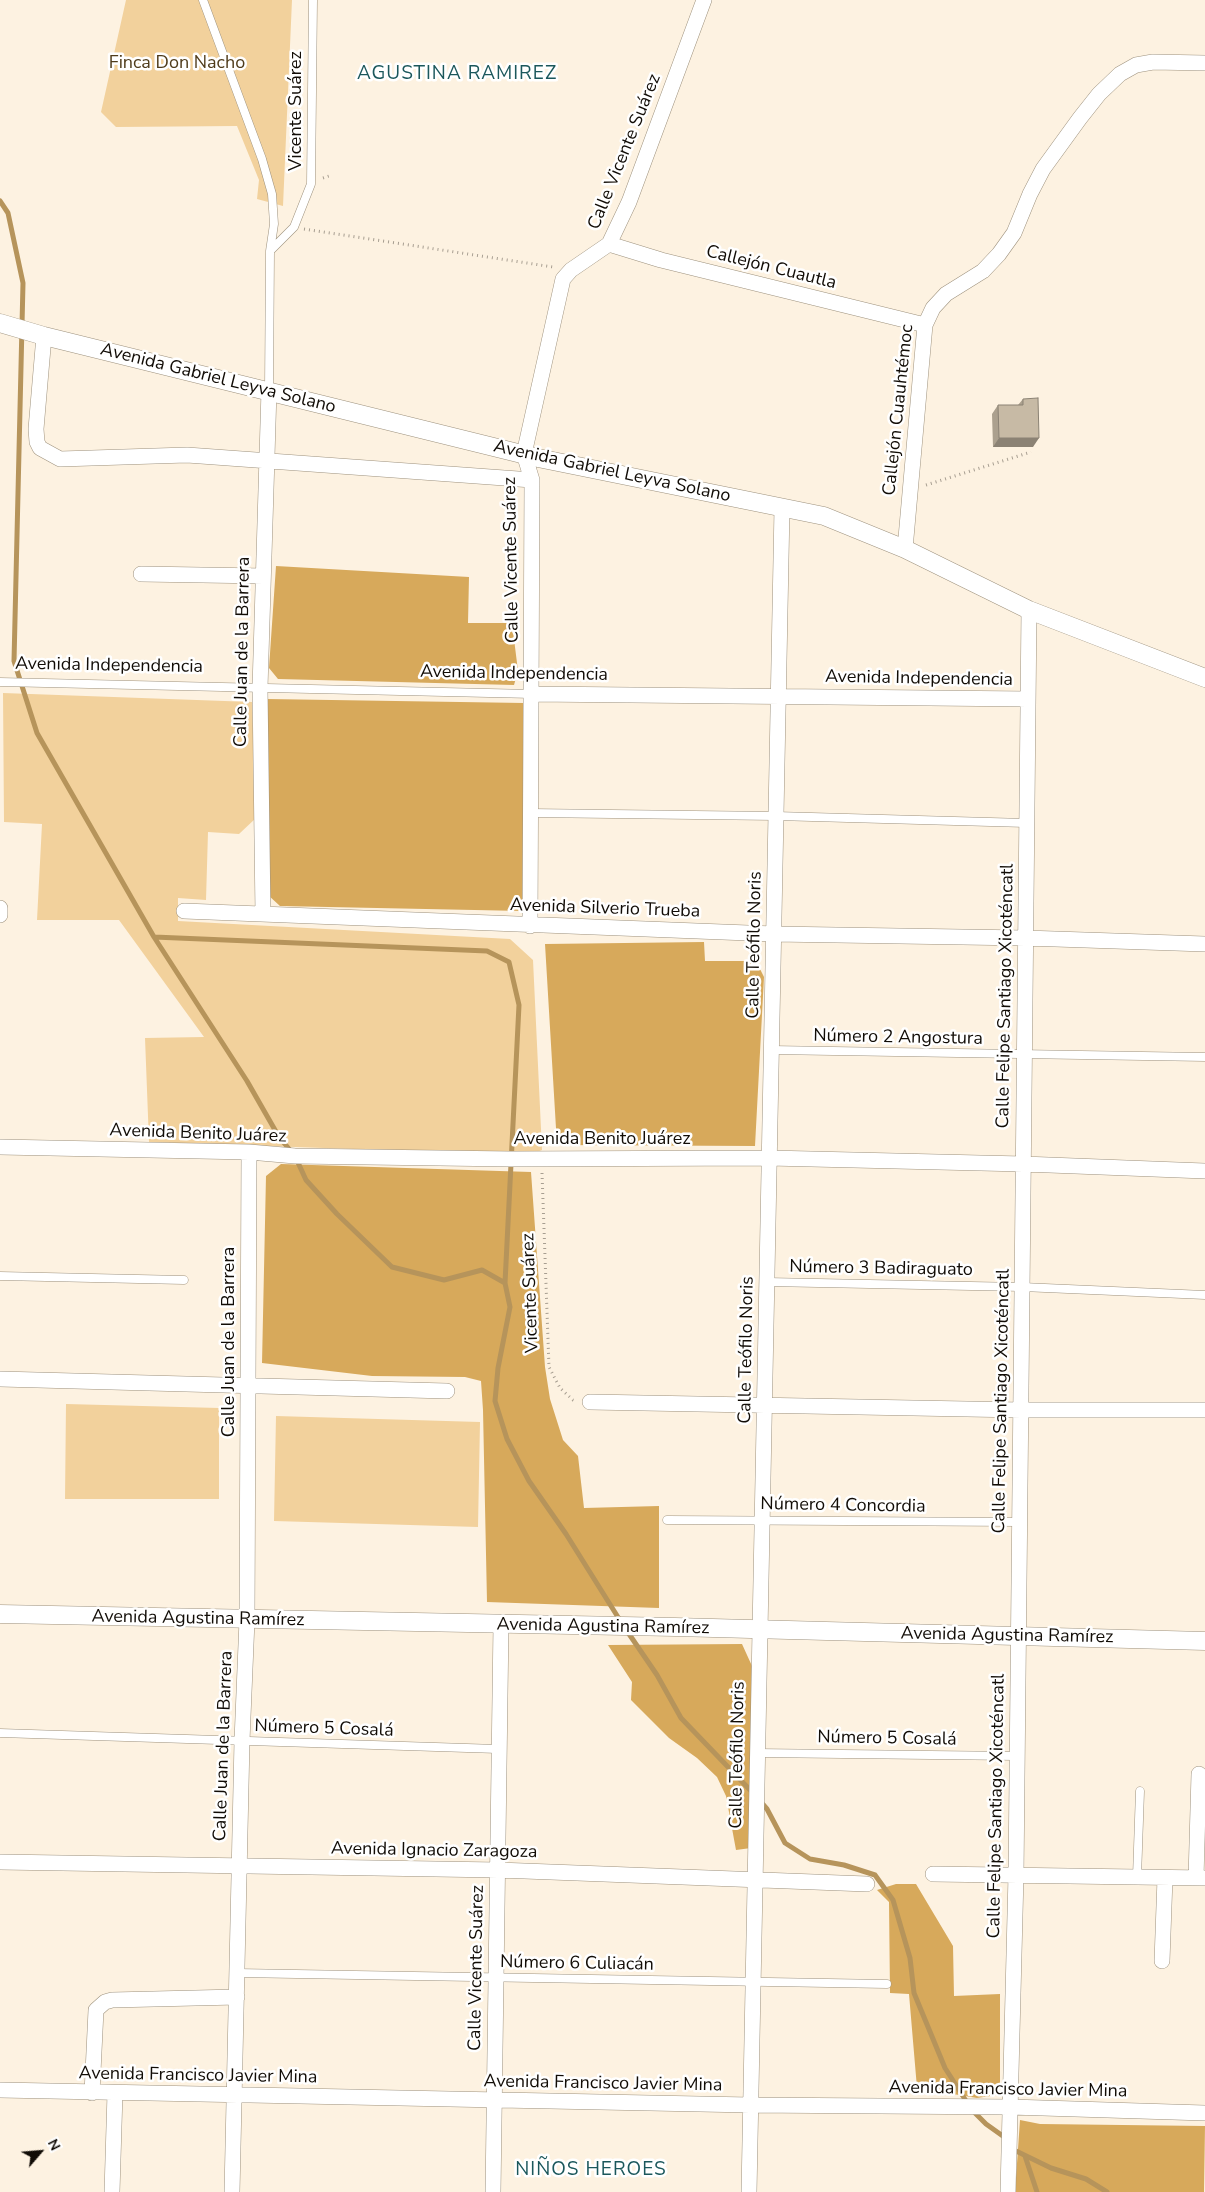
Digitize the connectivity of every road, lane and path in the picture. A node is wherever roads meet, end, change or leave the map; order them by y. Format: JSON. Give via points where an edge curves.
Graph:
{"nodes":[{"id":1,"x":203,"y":0,"type":"edge"},
{"id":2,"x":313,"y":0,"type":"edge"},
{"id":3,"x":704,"y":0,"type":"edge"},
{"id":4,"x":1205,"y":63,"type":"edge"},
{"id":5,"x":294,"y":227,"type":"junction"},
{"id":6,"x":609,"y":244,"type":"junction"},
{"id":7,"x":270,"y":251,"type":"junction"},
{"id":8,"x":572,"y":270,"type":"junction"},
{"id":9,"x":0,"y":323,"type":"edge"},
{"id":10,"x":925,"y":325,"type":"junction"},
{"id":11,"x":39,"y":334,"type":"junction"},
{"id":12,"x":269,"y":390,"type":"junction"},
{"id":13,"x":1031,"y":452,"type":"dead end"},
{"id":14,"x":524,"y":454,"type":"junction"},
{"id":15,"x":266,"y":459,"type":"junction"},
{"id":16,"x":532,"y":480,"type":"junction"},
{"id":17,"x":909,"y":491,"type":"junction"},
{"id":18,"x":782,"y":508,"type":"junction"},
{"id":19,"x":905,"y":549,"type":"junction"},
{"id":20,"x":140,"y":574,"type":"dead end"},
{"id":21,"x":263,"y":576,"type":"junction"},
{"id":22,"x":1029,"y":610,"type":"junction"},
{"id":23,"x":1205,"y":678,"type":"edge"},
{"id":24,"x":0,"y":682,"type":"edge"},
{"id":25,"x":260,"y":688,"type":"junction"},
{"id":26,"x":533,"y":694,"type":"junction"},
{"id":27,"x":778,"y":696,"type":"junction"},
{"id":28,"x":1028,"y":699,"type":"junction"},
{"id":29,"x":530,"y":813,"type":"junction"},
{"id":30,"x":776,"y":816,"type":"junction"},
{"id":31,"x":1026,"y":822,"type":"junction"},
{"id":32,"x":0,"y":908,"type":"edge"},
{"id":33,"x":0,"y":911,"type":"edge"},
{"id":34,"x":184,"y":911,"type":"dead end"},
{"id":35,"x":263,"y":914,"type":"junction"},
{"id":36,"x":0,"y":915,"type":"edge"},
{"id":37,"x":530,"y":926,"type":"junction"},
{"id":38,"x":774,"y":934,"type":"junction"},
{"id":39,"x":1025,"y":938,"type":"junction"},
{"id":40,"x":1205,"y":944,"type":"edge"},
{"id":41,"x":771,"y":1050,"type":"junction"},
{"id":42,"x":1024,"y":1055,"type":"junction"},
{"id":43,"x":1205,"y":1057,"type":"edge"},
{"id":44,"x":0,"y":1147,"type":"edge"},
{"id":45,"x":249,"y":1152,"type":"junction"},
{"id":46,"x":542,"y":1158,"type":"junction"},
{"id":47,"x":769,"y":1158,"type":"junction"},
{"id":48,"x":1023,"y":1164,"type":"junction"},
{"id":49,"x":1205,"y":1171,"type":"edge"},
{"id":50,"x":0,"y":1276,"type":"edge"},
{"id":51,"x":184,"y":1280,"type":"dead end"},
{"id":52,"x":767,"y":1282,"type":"junction"},
{"id":53,"x":1022,"y":1287,"type":"junction"},
{"id":54,"x":1205,"y":1295,"type":"edge"},
{"id":55,"x":0,"y":1379,"type":"edge"},
{"id":56,"x":248,"y":1386,"type":"junction"},
{"id":57,"x":447,"y":1390,"type":"dead end"},
{"id":58,"x":590,"y":1402,"type":"joint"},
{"id":59,"x":764,"y":1405,"type":"junction"},
{"id":60,"x":1020,"y":1410,"type":"junction"},
{"id":61,"x":1205,"y":1410,"type":"edge"},
{"id":62,"x":667,"y":1520,"type":"dead end"},
{"id":63,"x":762,"y":1520,"type":"junction"},
{"id":64,"x":1019,"y":1522,"type":"junction"},
{"id":65,"x":0,"y":1614,"type":"edge"},
{"id":66,"x":248,"y":1620,"type":"junction"},
{"id":67,"x":501,"y":1625,"type":"junction"},
{"id":68,"x":759,"y":1630,"type":"junction"},
{"id":69,"x":1018,"y":1637,"type":"junction"},
{"id":70,"x":1205,"y":1642,"type":"edge"},
{"id":71,"x":0,"y":1733,"type":"edge"},
{"id":72,"x":242,"y":1741,"type":"junction"},
{"id":73,"x":498,"y":1749,"type":"junction"},
{"id":74,"x":756,"y":1753,"type":"junction"},
{"id":75,"x":1017,"y":1756,"type":"junction"},
{"id":76,"x":1199,"y":1774,"type":"dead end"},
{"id":77,"x":1140,"y":1791,"type":"dead end"},
{"id":78,"x":0,"y":1862,"type":"edge"},
{"id":79,"x":239,"y":1867,"type":"junction"},
{"id":80,"x":498,"y":1870,"type":"junction"},
{"id":81,"x":933,"y":1874,"type":"dead end"},
{"id":82,"x":1016,"y":1875,"type":"junction"},
{"id":83,"x":1137,"y":1877,"type":"junction"},
{"id":84,"x":1164,"y":1878,"type":"junction"},
{"id":85,"x":1201,"y":1878,"type":"edge"},
{"id":86,"x":754,"y":1881,"type":"junction"},
{"id":87,"x":867,"y":1884,"type":"dead end"},
{"id":88,"x":1162,"y":1961,"type":"dead end"},
{"id":89,"x":237,"y":1973,"type":"junction"},
{"id":90,"x":496,"y":1977,"type":"junction"},
{"id":91,"x":752,"y":1982,"type":"junction"},
{"id":92,"x":887,"y":1984,"type":"dead end"},
{"id":93,"x":237,"y":1996,"type":"junction"},
{"id":94,"x":0,"y":2090,"type":"edge"},
{"id":95,"x":92,"y":2093,"type":"junction"},
{"id":96,"x":115,"y":2093,"type":"junction"},
{"id":97,"x":234,"y":2095,"type":"junction"},
{"id":98,"x":494,"y":2100,"type":"junction"},
{"id":99,"x":750,"y":2105,"type":"junction"},
{"id":100,"x":1010,"y":2107,"type":"junction"},
{"id":101,"x":1205,"y":2113,"type":"edge"},
{"id":102,"x":112,"y":2192,"type":"edge"},
{"id":103,"x":232,"y":2192,"type":"edge"},
{"id":104,"x":493,"y":2192,"type":"edge"},
{"id":105,"x":749,"y":2192,"type":"edge"},
{"id":106,"x":1008,"y":2192,"type":"edge"}],
"edges":[{"from":1,"to":7,"type":"lane","via":[[272,194],[274,224]]},
{"from":2,"to":5,"type":"lane","name":"Vicente Suárez","via":[[311,184]]},
{"from":3,"to":6,"type":"street","name":"Calle Vicente Suárez","via":[[629,202]]},
{"from":4,"to":10,"type":"street","name":"Callejón Cuauhtémoc","via":[[1153,62],[1136,65],[1113,80],[1043,169],[1014,233],[999,254],[983,272],[946,294],[933,308]]},
{"from":5,"to":7,"type":"lane","name":"Vicente Suárez"},
{"from":5,"to":8,"type":"path"},
{"from":6,"to":8,"type":"street","name":"Calle Vicente Suárez"},
{"from":6,"to":10,"type":"street","name":"Callejón Cuautla","via":[[660,260]]},
{"from":7,"to":12,"type":"lane"},
{"from":8,"to":14,"type":"street","name":"Calle Vicente Suárez","via":[[560,288]]},
{"from":9,"to":11,"type":"street","name":"Avenida Gabriel Leyva Solano"},
{"from":10,"to":17,"type":"street","name":"Callejón Cuauhtémoc"},
{"from":11,"to":12,"type":"street","name":"Avenida Gabriel Leyva Solano"},
{"from":11,"to":15,"type":"street","via":[[37,442],[40,448],[60,460],[187,454]]},
{"from":12,"to":14,"type":"street","name":"Avenida Gabriel Leyva Solano"},
{"from":12,"to":15,"type":"street","name":"Calle Juan de la Barrera"},
{"from":13,"to":17,"type":"path"},
{"from":14,"to":16,"type":"street","name":"Calle Vicente Suárez"},
{"from":14,"to":18,"type":"street","name":"Avenida Gabriel Leyva Solano"},
{"from":15,"to":16,"type":"street"},
{"from":15,"to":21,"type":"street","name":"Calle Juan de la Barrera"},
{"from":16,"to":26,"type":"street","name":"Calle Vicente Suárez"},
{"from":17,"to":19,"type":"street","name":"Callejón Cuauhtémoc"},
{"from":18,"to":19,"type":"street","name":"Avenida Gabriel Leyva Solano","via":[[824,516]]},
{"from":18,"to":27,"type":"street","name":"Calle Teófilo Noris"},
{"from":19,"to":22,"type":"street","name":"Avenida Gabriel Leyva Solano"},
{"from":20,"to":21,"type":"street"},
{"from":21,"to":25,"type":"street","name":"Calle Juan de la Barrera"},
{"from":22,"to":23,"type":"street","name":"Avenida Gabriel Leyva Solano"},
{"from":22,"to":28,"type":"street","name":"Calle Felipe Santiago Xicoténcatl"},
{"from":24,"to":25,"type":"lane","name":"Avenida Independencia"},
{"from":25,"to":26,"type":"lane","name":"Avenida Independencia"},
{"from":25,"to":35,"type":"street","name":"Calle Juan de la Barrera"},
{"from":26,"to":27,"type":"street","name":"Avenida Independencia"},
{"from":26,"to":29,"type":"street","name":"Calle Vicente Suárez"},
{"from":27,"to":28,"type":"street","name":"Avenida Independencia"},
{"from":27,"to":30,"type":"street","name":"Calle Teófilo Noris"},
{"from":28,"to":31,"type":"street","name":"Calle Felipe Santiago Xicoténcatl"},
{"from":29,"to":30,"type":"lane"},
{"from":29,"to":37,"type":"street","name":"Calle Vicente Suárez"},
{"from":30,"to":31,"type":"lane"},
{"from":30,"to":38,"type":"street","name":"Calle Teófilo Noris"},
{"from":31,"to":39,"type":"street","name":"Calle Felipe Santiago Xicoténcatl"},
{"from":32,"to":33,"type":"street"},
{"from":33,"to":36,"type":"street"},
{"from":34,"to":35,"type":"street","name":"Avenida Silverio Trueba"},
{"from":35,"to":37,"type":"street","name":"Avenida Silverio Trueba"},
{"from":37,"to":38,"type":"street","name":"Avenida Silverio Trueba"},
{"from":38,"to":39,"type":"street","name":"Avenida Silverio Trueba"},
{"from":38,"to":41,"type":"street","name":"Calle Teófilo Noris"},
{"from":39,"to":40,"type":"street","name":"Avenida Silverio Trueba"},
{"from":39,"to":42,"type":"street","name":"Calle Felipe Santiago Xicoténcatl"},
{"from":41,"to":42,"type":"lane","name":"Número 2 Angostura"},
{"from":41,"to":47,"type":"street","name":"Calle Teófilo Noris"},
{"from":42,"to":43,"type":"lane","name":"Número 2 Angostura"},
{"from":42,"to":48,"type":"street","name":"Calle Felipe Santiago Xicoténcatl"},
{"from":44,"to":45,"type":"street","name":"Avenida Benito Juárez"},
{"from":45,"to":46,"type":"street","name":"Avenida Benito Juárez","via":[[295,1156]]},
{"from":45,"to":56,"type":"street","name":"Calle Juan de la Barrera"},
{"from":46,"to":47,"type":"street","name":"Avenida Benito Juárez"},
{"from":46,"to":58,"type":"path","name":"Vicente Suárez","via":[[548,1367],[560,1388],[573,1400]]},
{"from":47,"to":48,"type":"street","name":"Avenida Benito Juárez"},
{"from":47,"to":52,"type":"street","name":"Calle Teófilo Noris"},
{"from":48,"to":49,"type":"street","name":"Avenida Benito Juárez"},
{"from":48,"to":53,"type":"street","name":"Calle Felipe Santiago Xicoténcatl"},
{"from":50,"to":51,"type":"lane"},
{"from":52,"to":53,"type":"lane","name":"Número 3 Badiraguato"},
{"from":52,"to":59,"type":"street","name":"Calle Teófilo Noris"},
{"from":53,"to":54,"type":"lane","name":"Número 3 Badiraguato"},
{"from":53,"to":60,"type":"street","name":"Calle Felipe Santiago Xicoténcatl"},
{"from":55,"to":56,"type":"street"},
{"from":56,"to":57,"type":"street"},
{"from":56,"to":66,"type":"street","name":"Calle Juan de la Barrera"},
{"from":58,"to":59,"type":"street"},
{"from":59,"to":60,"type":"street"},
{"from":59,"to":63,"type":"street","name":"Calle Teófilo Noris"},
{"from":60,"to":61,"type":"street"},
{"from":60,"to":64,"type":"street","name":"Calle Felipe Santiago Xicoténcatl"},
{"from":62,"to":63,"type":"lane","name":"Número 4 Concordia"},
{"from":63,"to":64,"type":"lane","name":"Número 4 Concordia"},
{"from":63,"to":68,"type":"street","name":"Calle Teófilo Noris"},
{"from":64,"to":69,"type":"street","name":"Calle Felipe Santiago Xicoténcatl"},
{"from":65,"to":66,"type":"street","name":"Avenida Agustina Ramírez"},
{"from":66,"to":67,"type":"street","name":"Avenida Agustina Ramírez"},
{"from":66,"to":72,"type":"street","name":"Calle Juan de la Barrera"},
{"from":67,"to":68,"type":"street","name":"Avenida Agustina Ramírez"},
{"from":67,"to":73,"type":"street","name":"Calle Vicente Suárez"},
{"from":68,"to":69,"type":"street","name":"Avenida Agustina Ramírez"},
{"from":68,"to":74,"type":"street","name":"Calle Teófilo Noris"},
{"from":69,"to":70,"type":"street","name":"Avenida Agustina Ramírez"},
{"from":69,"to":75,"type":"street","name":"Calle Felipe Santiago Xicoténcatl"},
{"from":71,"to":72,"type":"lane","name":"Número 5 Cosalá"},
{"from":72,"to":73,"type":"lane","name":"Número 5 Cosalá"},
{"from":72,"to":79,"type":"street","name":"Calle Juan de la Barrera"},
{"from":73,"to":80,"type":"street","name":"Calle Vicente Suárez"},
{"from":74,"to":75,"type":"lane","name":"Número 5 Cosalá"},
{"from":74,"to":86,"type":"street","name":"Calle Teófilo Noris"},
{"from":75,"to":82,"type":"street","name":"Calle Felipe Santiago Xicoténcatl"},
{"from":76,"to":85,"type":"street"},
{"from":77,"to":83,"type":"lane"},
{"from":78,"to":79,"type":"street","name":"Avenida Ignacio Zaragoza"},
{"from":79,"to":80,"type":"street","name":"Avenida Ignacio Zaragoza"},
{"from":79,"to":89,"type":"street","name":"Calle Juan de la Barrera"},
{"from":80,"to":86,"type":"street","name":"Avenida Ignacio Zaragoza"},
{"from":80,"to":90,"type":"street","name":"Calle Vicente Suárez"},
{"from":81,"to":82,"type":"street"},
{"from":82,"to":83,"type":"street"},
{"from":82,"to":100,"type":"street","name":"Calle Felipe Santiago Xicoténcatl"},
{"from":83,"to":84,"type":"street"},
{"from":84,"to":85,"type":"street"},
{"from":84,"to":88,"type":"street"},
{"from":86,"to":87,"type":"street","name":"Avenida Ignacio Zaragoza"},
{"from":86,"to":91,"type":"street","name":"Calle Teófilo Noris"},
{"from":89,"to":90,"type":"lane","name":"Número 6 Culiacán"},
{"from":89,"to":93,"type":"street","name":"Calle Juan de la Barrera"},
{"from":90,"to":91,"type":"lane","name":"Número 6 Culiacán"},
{"from":90,"to":98,"type":"street","name":"Calle Vicente Suárez"},
{"from":91,"to":92,"type":"lane","name":"Número 6 Culiacán"},
{"from":91,"to":99,"type":"street","name":"Calle Teófilo Noris"},
{"from":93,"to":95,"type":"street","via":[[105,2002],[96,2010]]},
{"from":93,"to":97,"type":"street","name":"Calle Juan de la Barrera"},
{"from":94,"to":95,"type":"street","name":"Avenida Francisco Javier Mina"},
{"from":95,"to":96,"type":"street","name":"Avenida Francisco Javier Mina"},
{"from":96,"to":97,"type":"street","name":"Avenida Francisco Javier Mina"},
{"from":96,"to":102,"type":"street"},
{"from":97,"to":98,"type":"street","name":"Avenida Francisco Javier Mina"},
{"from":97,"to":103,"type":"street","name":"Calle Juan de la Barrera"},
{"from":98,"to":99,"type":"street","name":"Avenida Francisco Javier Mina"},
{"from":98,"to":104,"type":"street","name":"Calle Vicente Suárez"},
{"from":99,"to":100,"type":"street","name":"Avenida Francisco Javier Mina"},
{"from":99,"to":105,"type":"street","name":"Calle Teófilo Noris"},
{"from":100,"to":101,"type":"street","name":"Avenida Francisco Javier Mina"},
{"from":100,"to":106,"type":"street","name":"Calle Felipe Santiago Xicoténcatl"}]}
